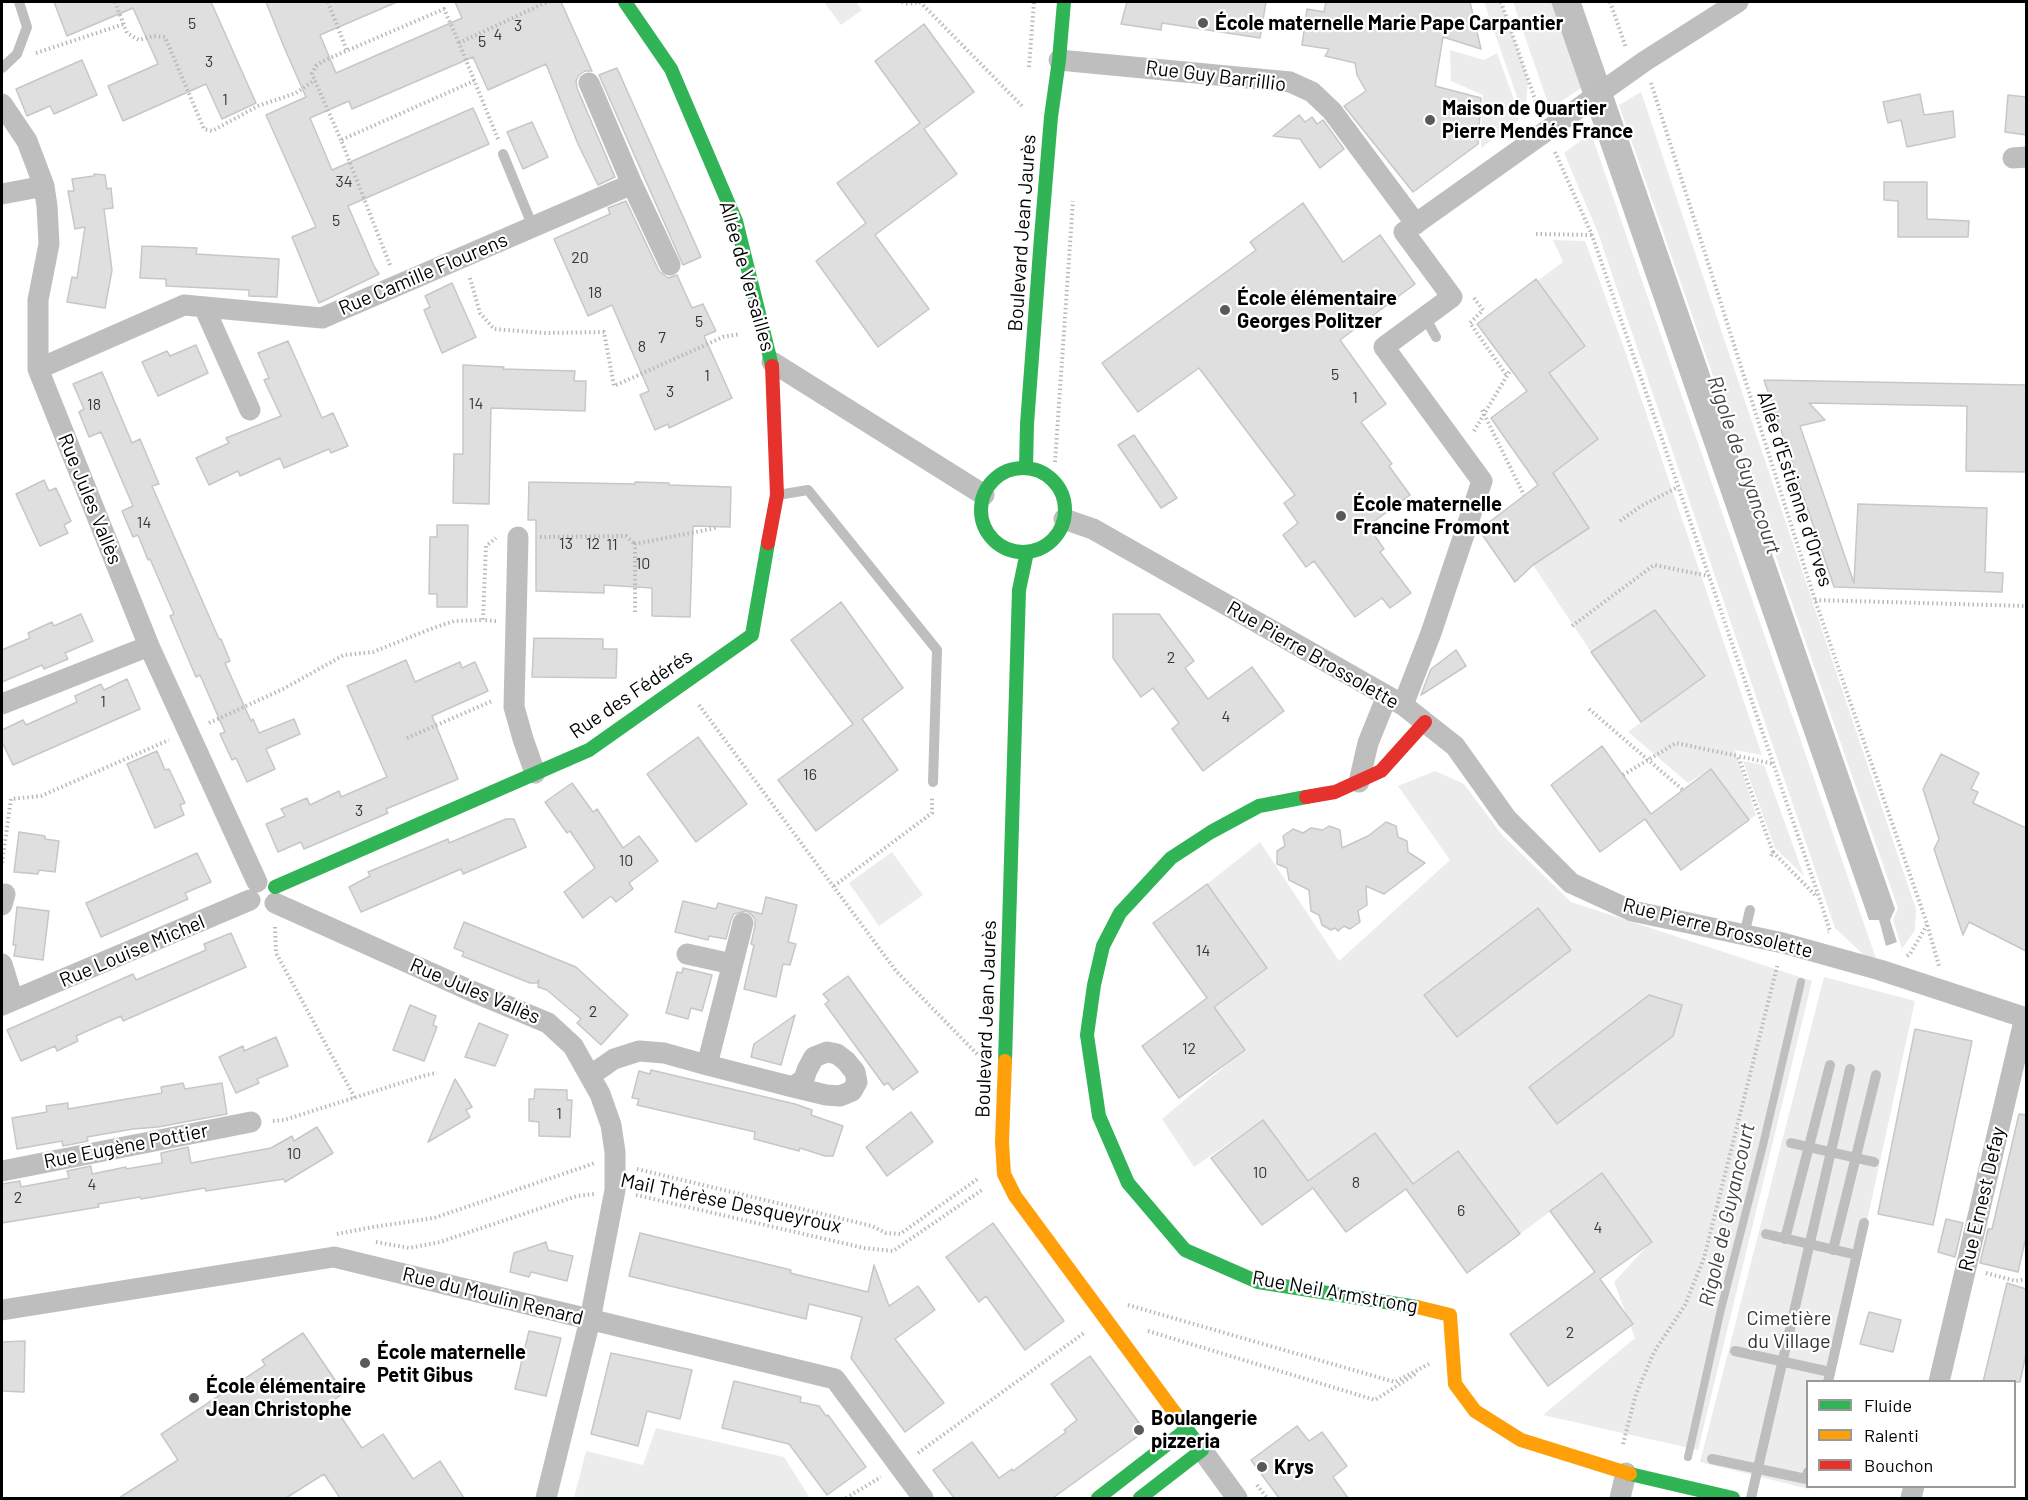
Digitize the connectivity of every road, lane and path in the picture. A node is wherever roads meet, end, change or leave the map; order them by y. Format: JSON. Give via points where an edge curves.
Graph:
{"nodes":[{"id":1,"x":19,"y":2,"type":"edge"},
{"id":2,"x":115,"y":2,"type":"edge"},
{"id":3,"x":328,"y":2,"type":"edge"},
{"id":4,"x":547,"y":2,"type":"edge"},
{"id":5,"x":625,"y":2,"type":"edge"},
{"id":6,"x":902,"y":2,"type":"edge"},
{"id":7,"x":920,"y":2,"type":"edge"},
{"id":8,"x":1064,"y":2,"type":"edge"},
{"id":9,"x":1501,"y":2,"type":"edge"},
{"id":10,"x":1610,"y":2,"type":"edge"},
{"id":11,"x":1738,"y":2,"type":"edge"},
{"id":12,"x":124,"y":24,"type":"junction"},
{"id":13,"x":459,"y":43,"type":"junction"},
{"id":14,"x":347,"y":51,"type":"junction"},
{"id":15,"x":17,"y":54,"type":"junction"},
{"id":16,"x":1059,"y":60,"type":"junction"},
{"id":17,"x":1645,"y":61,"type":"junction"},
{"id":18,"x":2,"y":68,"type":"edge"},
{"id":19,"x":315,"y":80,"type":"junction"},
{"id":20,"x":474,"y":81,"type":"junction"},
{"id":21,"x":589,"y":83,"type":"dead end"},
{"id":22,"x":2,"y":104,"type":"edge"},
{"id":23,"x":1025,"y":109,"type":"dead end"},
{"id":24,"x":1547,"y":133,"type":"junction"},
{"id":25,"x":341,"y":140,"type":"junction"},
{"id":26,"x":504,"y":154,"type":"joint"},
{"id":27,"x":632,"y":184,"type":"junction"},
{"id":28,"x":44,"y":186,"type":"junction"},
{"id":29,"x":2,"y":194,"type":"edge"},
{"id":30,"x":1074,"y":198,"type":"dead end"},
{"id":31,"x":1416,"y":224,"type":"junction"},
{"id":32,"x":533,"y":227,"type":"junction"},
{"id":33,"x":1536,"y":234,"type":"dead end"},
{"id":34,"x":1592,"y":235,"type":"junction"},
{"id":35,"x":464,"y":257,"type":"junction"},
{"id":36,"x":670,"y":265,"type":"dead end"},
{"id":37,"x":398,"y":285,"type":"junction"},
{"id":38,"x":1468,"y":297,"type":"dead end"},
{"id":39,"x":204,"y":307,"type":"junction"},
{"id":40,"x":1424,"y":318,"type":"junction"},
{"id":41,"x":764,"y":329,"type":"junction"},
{"id":42,"x":1436,"y":337,"type":"dead end"},
{"id":43,"x":772,"y":363,"type":"junction"},
{"id":44,"x":38,"y":369,"type":"junction"},
{"id":45,"x":1511,"y":369,"type":"dead end"},
{"id":46,"x":1507,"y":376,"type":"junction"},
{"id":47,"x":250,"y":410,"type":"dead end"},
{"id":48,"x":1482,"y":410,"type":"dead end"},
{"id":49,"x":1485,"y":416,"type":"junction"},
{"id":50,"x":1470,"y":437,"type":"dead end"},
{"id":51,"x":1026,"y":468,"type":"junction"},
{"id":52,"x":1053,"y":481,"type":"junction"},
{"id":53,"x":1678,"y":487,"type":"junction"},
{"id":54,"x":777,"y":495,"type":"junction"},
{"id":55,"x":984,"y":495,"type":"junction"},
{"id":56,"x":1524,"y":495,"type":"dead end"},
{"id":57,"x":1064,"y":519,"type":"junction"},
{"id":58,"x":1620,"y":521,"type":"dead end"},
{"id":59,"x":716,"y":528,"type":"dead end"},
{"id":60,"x":518,"y":537,"type":"dead end"},
{"id":61,"x":1027,"y":552,"type":"junction"},
{"id":62,"x":1709,"y":576,"type":"junction"},
{"id":63,"x":1815,"y":600,"type":"junction"},
{"id":64,"x":2026,"y":606,"type":"edge"},
{"id":65,"x":635,"y":612,"type":"dead end"},
{"id":66,"x":483,"y":621,"type":"dead end"},
{"id":67,"x":1572,"y":626,"type":"dead end"},
{"id":68,"x":149,"y":646,"type":"junction"},
{"id":69,"x":684,"y":683,"type":"junction"},
{"id":70,"x":515,"y":692,"type":"junction"},
{"id":71,"x":1395,"y":701,"type":"junction"},
{"id":72,"x":2,"y":704,"type":"edge"},
{"id":73,"x":1589,"y":709,"type":"dead end"},
{"id":74,"x":1425,"y":722,"type":"junction"},
{"id":75,"x":189,"y":732,"type":"junction"},
{"id":76,"x":407,"y":738,"type":"dead end"},
{"id":77,"x":1738,"y":756,"type":"junction"},
{"id":78,"x":1648,"y":760,"type":"junction"},
{"id":79,"x":1773,"y":764,"type":"junction"},
{"id":80,"x":535,"y":773,"type":"junction"},
{"id":81,"x":1623,"y":776,"type":"dead end"},
{"id":82,"x":933,"y":782,"type":"joint"},
{"id":83,"x":1359,"y":782,"type":"junction"},
{"id":84,"x":1683,"y":790,"type":"dead end"},
{"id":85,"x":2,"y":863,"type":"edge"},
{"id":86,"x":834,"y":886,"type":"junction"},
{"id":87,"x":265,"y":896,"type":"junction"},
{"id":88,"x":1820,"y":900,"type":"junction"},
{"id":89,"x":1750,"y":910,"type":"dead end"},
{"id":90,"x":742,"y":923,"type":"dead end"},
{"id":91,"x":1821,"y":934,"type":"dead end"},
{"id":92,"x":1744,"y":935,"type":"junction"},
{"id":93,"x":1783,"y":943,"type":"junction"},
{"id":94,"x":687,"y":954,"type":"dead end"},
{"id":95,"x":732,"y":963,"type":"junction"},
{"id":96,"x":2,"y":964,"type":"edge"},
{"id":97,"x":1947,"y":992,"type":"junction"},
{"id":98,"x":7,"y":1003,"type":"edge"},
{"id":99,"x":2026,"y":1017,"type":"edge"},
{"id":100,"x":707,"y":1065,"type":"junction"},
{"id":101,"x":1830,"y":1065,"type":"dead end"},
{"id":102,"x":1850,"y":1069,"type":"dead end"},
{"id":103,"x":437,"y":1073,"type":"dead end"},
{"id":104,"x":1876,"y":1075,"type":"dead end"},
{"id":105,"x":591,"y":1076,"type":"junction"},
{"id":106,"x":1004,"y":1082,"type":"junction"},
{"id":107,"x":793,"y":1087,"type":"dead end"},
{"id":108,"x":355,"y":1098,"type":"junction"},
{"id":109,"x":251,"y":1122,"type":"joint"},
{"id":110,"x":1791,"y":1143,"type":"dead end"},
{"id":111,"x":1808,"y":1147,"type":"junction"},
{"id":112,"x":1831,"y":1153,"type":"junction"},
{"id":113,"x":1856,"y":1158,"type":"junction"},
{"id":114,"x":1874,"y":1162,"type":"dead end"},
{"id":115,"x":615,"y":1163,"type":"junction"},
{"id":116,"x":2,"y":1170,"type":"edge"},
{"id":117,"x":1004,"y":1174,"type":"junction"},
{"id":118,"x":980,"y":1178,"type":"dead end"},
{"id":119,"x":615,"y":1190,"type":"junction"},
{"id":120,"x":1864,"y":1223,"type":"dead end"},
{"id":121,"x":1766,"y":1234,"type":"dead end"},
{"id":122,"x":346,"y":1237,"type":"dead end"},
{"id":123,"x":1785,"y":1239,"type":"junction"},
{"id":124,"x":365,"y":1240,"type":"dead end"},
{"id":125,"x":1810,"y":1244,"type":"junction"},
{"id":126,"x":1833,"y":1250,"type":"junction"},
{"id":127,"x":1857,"y":1255,"type":"junction"},
{"id":128,"x":1966,"y":1267,"type":"junction"},
{"id":129,"x":2026,"y":1279,"type":"edge"},
{"id":130,"x":1123,"y":1303,"type":"dead end"},
{"id":131,"x":2,"y":1310,"type":"edge"},
{"id":132,"x":590,"y":1320,"type":"junction"},
{"id":133,"x":1140,"y":1328,"type":"dead end"},
{"id":134,"x":1089,"y":1329,"type":"dead end"},
{"id":135,"x":1735,"y":1351,"type":"dead end"},
{"id":136,"x":1783,"y":1362,"type":"junction"},
{"id":137,"x":1829,"y":1377,"type":"edge"},
{"id":138,"x":1939,"y":1380,"type":"edge"},
{"id":139,"x":1187,"y":1429,"type":"junction"},
{"id":140,"x":1622,"y":1448,"type":"dead end"},
{"id":141,"x":1202,"y":1450,"type":"junction"},
{"id":142,"x":1712,"y":1459,"type":"dead end"},
{"id":143,"x":900,"y":1466,"type":"junction"},
{"id":144,"x":1758,"y":1468,"type":"junction"},
{"id":145,"x":1626,"y":1473,"type":"junction"},
{"id":146,"x":1806,"y":1479,"type":"edge"},
{"id":147,"x":546,"y":1498,"type":"edge"},
{"id":148,"x":846,"y":1498,"type":"edge"},
{"id":149,"x":923,"y":1498,"type":"edge"},
{"id":150,"x":1098,"y":1498,"type":"edge"},
{"id":151,"x":1140,"y":1498,"type":"edge"},
{"id":152,"x":1237,"y":1498,"type":"edge"},
{"id":153,"x":1620,"y":1498,"type":"edge"},
{"id":154,"x":1733,"y":1498,"type":"edge"},
{"id":155,"x":1752,"y":1498,"type":"edge"}],
"edges":[{"from":1,"to":15,"type":"lane","via":[[27,27]]},
{"from":2,"to":12,"type":"path"},
{"from":3,"to":14,"type":"path"},
{"from":4,"to":13,"type":"path"},
{"from":5,"to":41,"type":"street","name":"Allée de Versailles","via":[[670,69],[736,221]]},
{"from":6,"to":7,"type":"path"},
{"from":7,"to":23,"type":"path"},
{"from":8,"to":16,"type":"street","name":"Boulevard Jean Jaurès"},
{"from":9,"to":24,"type":"path"},
{"from":10,"to":17,"type":"path","via":[[1627,51]]},
{"from":11,"to":17,"type":"street"},
{"from":12,"to":15,"type":"path","via":[[34,54]]},
{"from":12,"to":19,"type":"path","via":[[127,33],[139,40],[165,37],[204,129],[212,131],[258,106],[296,93]]},
{"from":13,"to":14,"type":"path","via":[[444,9]]},
{"from":13,"to":20,"type":"path"},
{"from":14,"to":19,"type":"path","via":[[316,66],[312,74]]},
{"from":15,"to":18,"type":"lane"},
{"from":16,"to":31,"type":"street","name":"Rue Guy Barrillio","via":[[1290,82],[1312,92],[1332,111]]},
{"from":16,"to":51,"type":"street","name":"Boulevard Jean Jaurès","via":[[1041,237]]},
{"from":17,"to":24,"type":"street"},
{"from":17,"to":63,"type":"path","name":"Allée d'Estienne d'Orves"},
{"from":19,"to":25,"type":"path"},
{"from":20,"to":25,"type":"path"},
{"from":20,"to":26,"type":"path"},
{"from":21,"to":27,"type":"street"},
{"from":22,"to":28,"type":"street","name":"Rue Jules Vallès","via":[[27,141]]},
{"from":24,"to":31,"type":"street"},
{"from":24,"to":34,"type":"path"},
{"from":25,"to":37,"type":"path"},
{"from":26,"to":32,"type":"lane"},
{"from":27,"to":32,"type":"street","name":"Rue Camille Flourens"},
{"from":27,"to":36,"type":"street"},
{"from":28,"to":29,"type":"street"},
{"from":28,"to":44,"type":"street","name":"Rue Jules Vallès","via":[[49,244],[38,300]]},
{"from":30,"to":52,"type":"path"},
{"from":31,"to":40,"type":"street","via":[[1404,232],[1452,297]]},
{"from":32,"to":35,"type":"street","name":"Rue Camille Flourens"},
{"from":33,"to":34,"type":"path"},
{"from":34,"to":53,"type":"path"},
{"from":35,"to":37,"type":"street","name":"Rue Camille Flourens"},
{"from":35,"to":41,"type":"path","via":[[480,313],[494,329],[604,332],[614,386],[723,337]]},
{"from":37,"to":39,"type":"street","name":"Rue Camille Flourens","via":[[322,318]]},
{"from":38,"to":46,"type":"path","via":[[1473,296],[1484,310],[1470,323]]},
{"from":39,"to":44,"type":"street","name":"Rue Camille Flourens","via":[[184,305]]},
{"from":39,"to":47,"type":"street"},
{"from":40,"to":42,"type":"lane"},
{"from":40,"to":71,"type":"street","via":[[1384,347],[1482,481],[1431,633]]},
{"from":41,"to":43,"type":"street","name":"Allée de Versailles"},
{"from":43,"to":54,"type":"street","name":"Rue des Fédérés"},
{"from":43,"to":55,"type":"street","name":"Allée de Versailles"},
{"from":44,"to":68,"type":"street","name":"Rue Jules Vallès"},
{"from":45,"to":46,"type":"path"},
{"from":46,"to":49,"type":"path"},
{"from":48,"to":49,"type":"path"},
{"from":49,"to":50,"type":"path"},
{"from":49,"to":56,"type":"path"},
{"from":51,"to":52,"type":"street"},
{"from":51,"to":55,"type":"street","via":[[1002,473]]},
{"from":52,"to":57,"type":"street","via":[[1065,505]]},
{"from":53,"to":58,"type":"path"},
{"from":53,"to":62,"type":"path"},
{"from":54,"to":69,"type":"street","name":"Rue des Fédérés","via":[[752,635]]},
{"from":54,"to":82,"type":"lane","via":[[808,490],[936,650]]},
{"from":55,"to":61,"type":"street","via":[[980,509],[989,536],[1012,552]]},
{"from":57,"to":61,"type":"street","via":[[1051,542]]},
{"from":57,"to":71,"type":"street","name":"Rue Pierre Brossolette","via":[[1093,529]]},
{"from":59,"to":65,"type":"path","via":[[635,544]]},
{"from":60,"to":70,"type":"street"},
{"from":61,"to":106,"type":"street","name":"Boulevard Jean Jaurès","via":[[1019,590]]},
{"from":62,"to":67,"type":"path","via":[[1654,565]]},
{"from":62,"to":79,"type":"path"},
{"from":63,"to":64,"type":"path"},
{"from":63,"to":97,"type":"path","name":"Allée d'Estienne d'Orves"},
{"from":66,"to":75,"type":"path","via":[[454,621],[373,652],[344,655],[283,689]]},
{"from":68,"to":72,"type":"street"},
{"from":68,"to":75,"type":"street","name":"Rue Jules Vallès"},
{"from":69,"to":80,"type":"street","name":"Rue des Fédérés","via":[[589,750]]},
{"from":69,"to":86,"type":"path"},
{"from":70,"to":76,"type":"path"},
{"from":70,"to":80,"type":"street","via":[[514,707]]},
{"from":71,"to":74,"type":"street","name":"Rue Pierre Brossolette"},
{"from":71,"to":83,"type":"street","via":[[1368,743]]},
{"from":73,"to":78,"type":"path"},
{"from":74,"to":83,"type":"street","name":"Rue Neil Armstrong","via":[[1381,771]]},
{"from":74,"to":92,"type":"street","name":"Rue Pierre Brossolette","via":[[1455,746],[1507,819],[1571,883],[1632,911]]},
{"from":75,"to":85,"type":"path","via":[[41,796],[11,800]]},
{"from":75,"to":87,"type":"street","name":"Rue Jules Vallès"},
{"from":77,"to":78,"type":"path","via":[[1676,743]]},
{"from":77,"to":79,"type":"path"},
{"from":77,"to":88,"type":"path","via":[[1772,854]]},
{"from":78,"to":81,"type":"path"},
{"from":78,"to":84,"type":"path"},
{"from":79,"to":88,"type":"path"},
{"from":80,"to":87,"type":"street","name":"Rue des Fédérés"},
{"from":82,"to":86,"type":"path","via":[[932,813]]},
{"from":83,"to":145,"type":"street","name":"Rue Neil Armstrong","via":[[1335,792],[1259,806],[1211,832],[1171,858],[1120,913],[1103,946],[1087,1035],[1099,1116],[1128,1183],[1185,1250],[1258,1282],[1412,1305],[1450,1315],[1455,1384],[1475,1411],[1521,1440]]},
{"from":86,"to":106,"type":"path","via":[[897,971]]},
{"from":87,"to":98,"type":"street","name":"Rue Louise Michel"},
{"from":87,"to":105,"type":"street","name":"Rue Jules Vallès","via":[[548,1023],[573,1046]]},
{"from":87,"to":108,"type":"path","via":[[275,924],[276,953]]},
{"from":88,"to":91,"type":"path","via":[[1830,931]]},
{"from":89,"to":92,"type":"lane"},
{"from":90,"to":95,"type":"street"},
{"from":92,"to":93,"type":"street","name":"Rue Pierre Brossolette"},
{"from":93,"to":97,"type":"street","name":"Rue Pierre Brossolette"},
{"from":93,"to":140,"type":"path","via":[[1704,1258],[1685,1305],[1654,1352],[1636,1394]]},
{"from":94,"to":95,"type":"street"},
{"from":95,"to":100,"type":"street"},
{"from":96,"to":98,"type":"street","name":"Rue Louise Michel"},
{"from":97,"to":99,"type":"street","name":"Rue Pierre Brossolette"},
{"from":99,"to":128,"type":"street","name":"Rue Ernest Defay"},
{"from":100,"to":105,"type":"street","via":[[664,1053],[639,1051],[614,1059]]},
{"from":100,"to":107,"type":"street"},
{"from":101,"to":111,"type":"lane"},
{"from":102,"to":112,"type":"lane"},
{"from":103,"to":108,"type":"path"},
{"from":104,"to":113,"type":"lane"},
{"from":105,"to":115,"type":"street","name":"Rue Jules Vallès","via":[[611,1125]]},
{"from":106,"to":117,"type":"street","name":"Boulevard Jean Jaurès"},
{"from":108,"to":109,"type":"path","via":[[285,1120]]},
{"from":109,"to":116,"type":"street","name":"Rue Eugène Pottier"},
{"from":110,"to":111,"type":"lane"},
{"from":111,"to":112,"type":"lane"},
{"from":111,"to":123,"type":"lane"},
{"from":112,"to":113,"type":"lane"},
{"from":112,"to":125,"type":"lane"},
{"from":113,"to":114,"type":"lane"},
{"from":113,"to":126,"type":"lane"},
{"from":115,"to":118,"type":"path","via":[[900,1234]]},
{"from":115,"to":119,"type":"street","name":"Rue Jules Vallès"},
{"from":115,"to":122,"type":"path","via":[[597,1162],[434,1218],[328,1236]]},
{"from":117,"to":119,"type":"path","name":"Mail Thérèse Desqueyroux","via":[[893,1251],[864,1248]]},
{"from":117,"to":139,"type":"street","name":"Boulevard Jean Jaurès","via":[[1016,1196]]},
{"from":119,"to":124,"type":"path","name":"Mail Thérèse Desqueyroux","via":[[578,1196],[440,1242],[409,1248]]},
{"from":119,"to":132,"type":"street","name":"Rue Jules Vallès"},
{"from":120,"to":127,"type":"lane"},
{"from":121,"to":123,"type":"lane"},
{"from":123,"to":125,"type":"lane"},
{"from":125,"to":126,"type":"lane"},
{"from":125,"to":136,"type":"lane"},
{"from":126,"to":127,"type":"lane"},
{"from":127,"to":137,"type":"lane"},
{"from":128,"to":129,"type":"path","via":[[2016,1281]]},
{"from":128,"to":138,"type":"street","name":"Rue Ernest Defay"},
{"from":130,"to":133,"type":"path","via":[[1395,1382],[1437,1360],[1375,1400]]},
{"from":131,"to":132,"type":"street","name":"Rue du Moulin Renard","via":[[334,1257]]},
{"from":132,"to":143,"type":"street","name":"Rue du Moulin Renard","via":[[835,1379]]},
{"from":132,"to":147,"type":"street","name":"Rue Jules Vallès"},
{"from":134,"to":143,"type":"path"},
{"from":135,"to":136,"type":"lane"},
{"from":136,"to":137,"type":"lane"},
{"from":136,"to":144,"type":"lane"},
{"from":139,"to":141,"type":"street","name":"Boulevard Jean Jaurès"},
{"from":139,"to":150,"type":"street"},
{"from":141,"to":151,"type":"street"},
{"from":141,"to":152,"type":"street"},
{"from":142,"to":144,"type":"lane"},
{"from":143,"to":148,"type":"path"},
{"from":143,"to":149,"type":"street","name":"Rue du Moulin Renard"},
{"from":144,"to":146,"type":"lane"},
{"from":144,"to":155,"type":"lane"},
{"from":145,"to":153,"type":"street"},
{"from":145,"to":154,"type":"street"}]}
